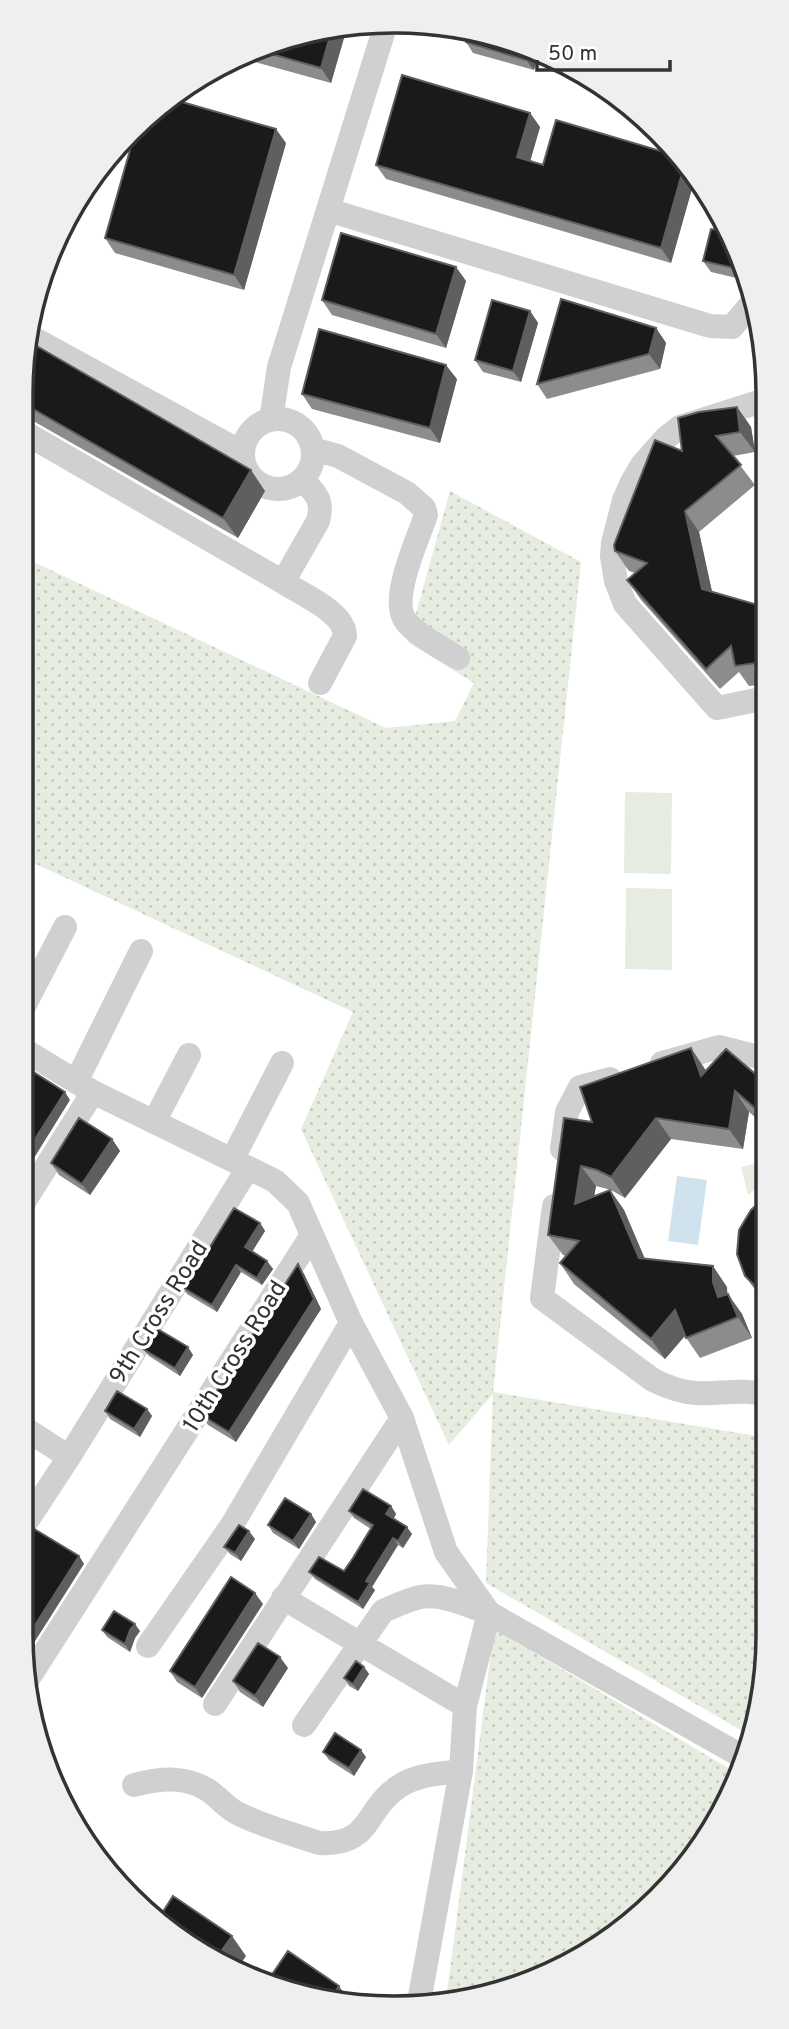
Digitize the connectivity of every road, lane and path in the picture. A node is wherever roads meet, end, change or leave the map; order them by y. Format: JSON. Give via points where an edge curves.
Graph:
{"nodes":[{"id":1,"x":383,"y":33,"type":"edge"},
{"id":2,"x":328,"y":210,"type":"junction"},
{"id":3,"x":746,"y":311,"type":"edge"},
{"id":4,"x":749,"y":326,"type":"edge"},
{"id":5,"x":732,"y":327,"type":"junction"},
{"id":6,"x":37,"y":340,"type":"edge"},
{"id":7,"x":756,"y":403,"type":"edge"},
{"id":8,"x":271,"y":420,"type":"junction"},
{"id":9,"x":33,"y":437,"type":"edge"},
{"id":10,"x":313,"y":449,"type":"junction"},
{"id":11,"x":243,"y":453,"type":"junction"},
{"id":12,"x":302,"y":480,"type":"junction"},
{"id":13,"x":282,"y":582,"type":"junction"},
{"id":14,"x":458,"y":658,"type":"dead end"},
{"id":15,"x":320,"y":683,"type":"dead end"},
{"id":16,"x":756,"y":700,"type":"edge"},
{"id":17,"x":65,"y":927,"type":"dead end"},
{"id":18,"x":141,"y":951,"type":"dead end"},
{"id":19,"x":33,"y":989,"type":"edge"},
{"id":20,"x":189,"y":1055,"type":"dead end"},
{"id":21,"x":33,"y":1056,"type":"edge"},
{"id":22,"x":756,"y":1056,"type":"edge"},
{"id":23,"x":282,"y":1063,"type":"dead end"},
{"id":24,"x":85,"y":1087,"type":"junction"},
{"id":25,"x":154,"y":1122,"type":"junction"},
{"id":26,"x":240,"y":1164,"type":"junction"},
{"id":27,"x":33,"y":1185,"type":"edge"},
{"id":28,"x":312,"y":1234,"type":"junction"},
{"id":29,"x":351,"y":1324,"type":"junction"},
{"id":30,"x":756,"y":1391,"type":"edge"},
{"id":31,"x":402,"y":1418,"type":"junction"},
{"id":32,"x":33,"y":1434,"type":"edge"},
{"id":33,"x":69,"y":1457,"type":"junction"},
{"id":34,"x":33,"y":1512,"type":"edge"},
{"id":35,"x":283,"y":1598,"type":"junction"},
{"id":36,"x":489,"y":1613,"type":"junction"},
{"id":37,"x":360,"y":1644,"type":"junction"},
{"id":38,"x":148,"y":1646,"type":"dead end"},
{"id":39,"x":35,"y":1668,"type":"edge"},
{"id":40,"x":215,"y":1704,"type":"dead end"},
{"id":41,"x":465,"y":1706,"type":"junction"},
{"id":42,"x":304,"y":1725,"type":"dead end"},
{"id":43,"x":736,"y":1753,"type":"edge"},
{"id":44,"x":461,"y":1771,"type":"junction"},
{"id":45,"x":134,"y":1785,"type":"dead end"},
{"id":46,"x":420,"y":1995,"type":"edge"}],
"edges":[{"from":1,"to":2,"type":"street"},
{"from":2,"to":5,"type":"street","via":[[710,326]]},
{"from":2,"to":8,"type":"street","via":[[279,367]]},
{"from":3,"to":5,"type":"street"},
{"from":4,"to":5,"type":"street"},
{"from":6,"to":11,"type":"street"},
{"from":7,"to":16,"type":"street","via":[[680,427],[660,445],[642,466],[624,500],[612,556],[625,604],[717,708]]},
{"from":8,"to":10,"type":"street","via":[[282,419],[303,429]]},
{"from":8,"to":11,"type":"street","via":[[251,432]]},
{"from":9,"to":13,"type":"street"},
{"from":10,"to":12,"type":"street","via":[[313,460]]},
{"from":10,"to":14,"type":"street","via":[[359,466],[424,508],[426,515],[400,608],[411,627]]},
{"from":11,"to":12,"type":"street","via":[[245,465],[259,483],[282,489]]},
{"from":12,"to":13,"type":"street","via":[[316,494],[321,511]]},
{"from":13,"to":15,"type":"street","via":[[337,617],[345,629]]},
{"from":17,"to":19,"type":"street"},
{"from":18,"to":24,"type":"street"},
{"from":20,"to":25,"type":"street"},
{"from":21,"to":24,"type":"street"},
{"from":22,"to":30,"type":"street","via":[[719,1047],[580,1087],[567,1112],[542,1298],[653,1380],[674,1390]]},
{"from":23,"to":26,"type":"street","name":"9th Cross Road"},
{"from":24,"to":25,"type":"street"},
{"from":24,"to":27,"type":"street"},
{"from":25,"to":26,"type":"street"},
{"from":26,"to":28,"type":"street","via":[[275,1181],[298,1203]]},
{"from":26,"to":33,"type":"street","name":"9th Cross Road"},
{"from":28,"to":29,"type":"street"},
{"from":28,"to":39,"type":"street","name":"10th Cross Road"},
{"from":29,"to":31,"type":"street"},
{"from":29,"to":38,"type":"street","via":[[232,1525]]},
{"from":31,"to":35,"type":"street"},
{"from":31,"to":36,"type":"street","via":[[446,1552]]},
{"from":32,"to":33,"type":"street"},
{"from":33,"to":34,"type":"street","name":"9th Cross Road"},
{"from":35,"to":37,"type":"street"},
{"from":35,"to":40,"type":"street"},
{"from":36,"to":37,"type":"street","via":[[422,1597],[383,1611]]},
{"from":36,"to":41,"type":"street"},
{"from":36,"to":43,"type":"street"},
{"from":37,"to":41,"type":"street"},
{"from":37,"to":42,"type":"street"},
{"from":41,"to":44,"type":"street"},
{"from":44,"to":45,"type":"street","via":[[407,1782],[387,1797],[352,1838],[333,1844],[239,1814],[191,1782],[175,1779]]},
{"from":44,"to":46,"type":"street"}]}
